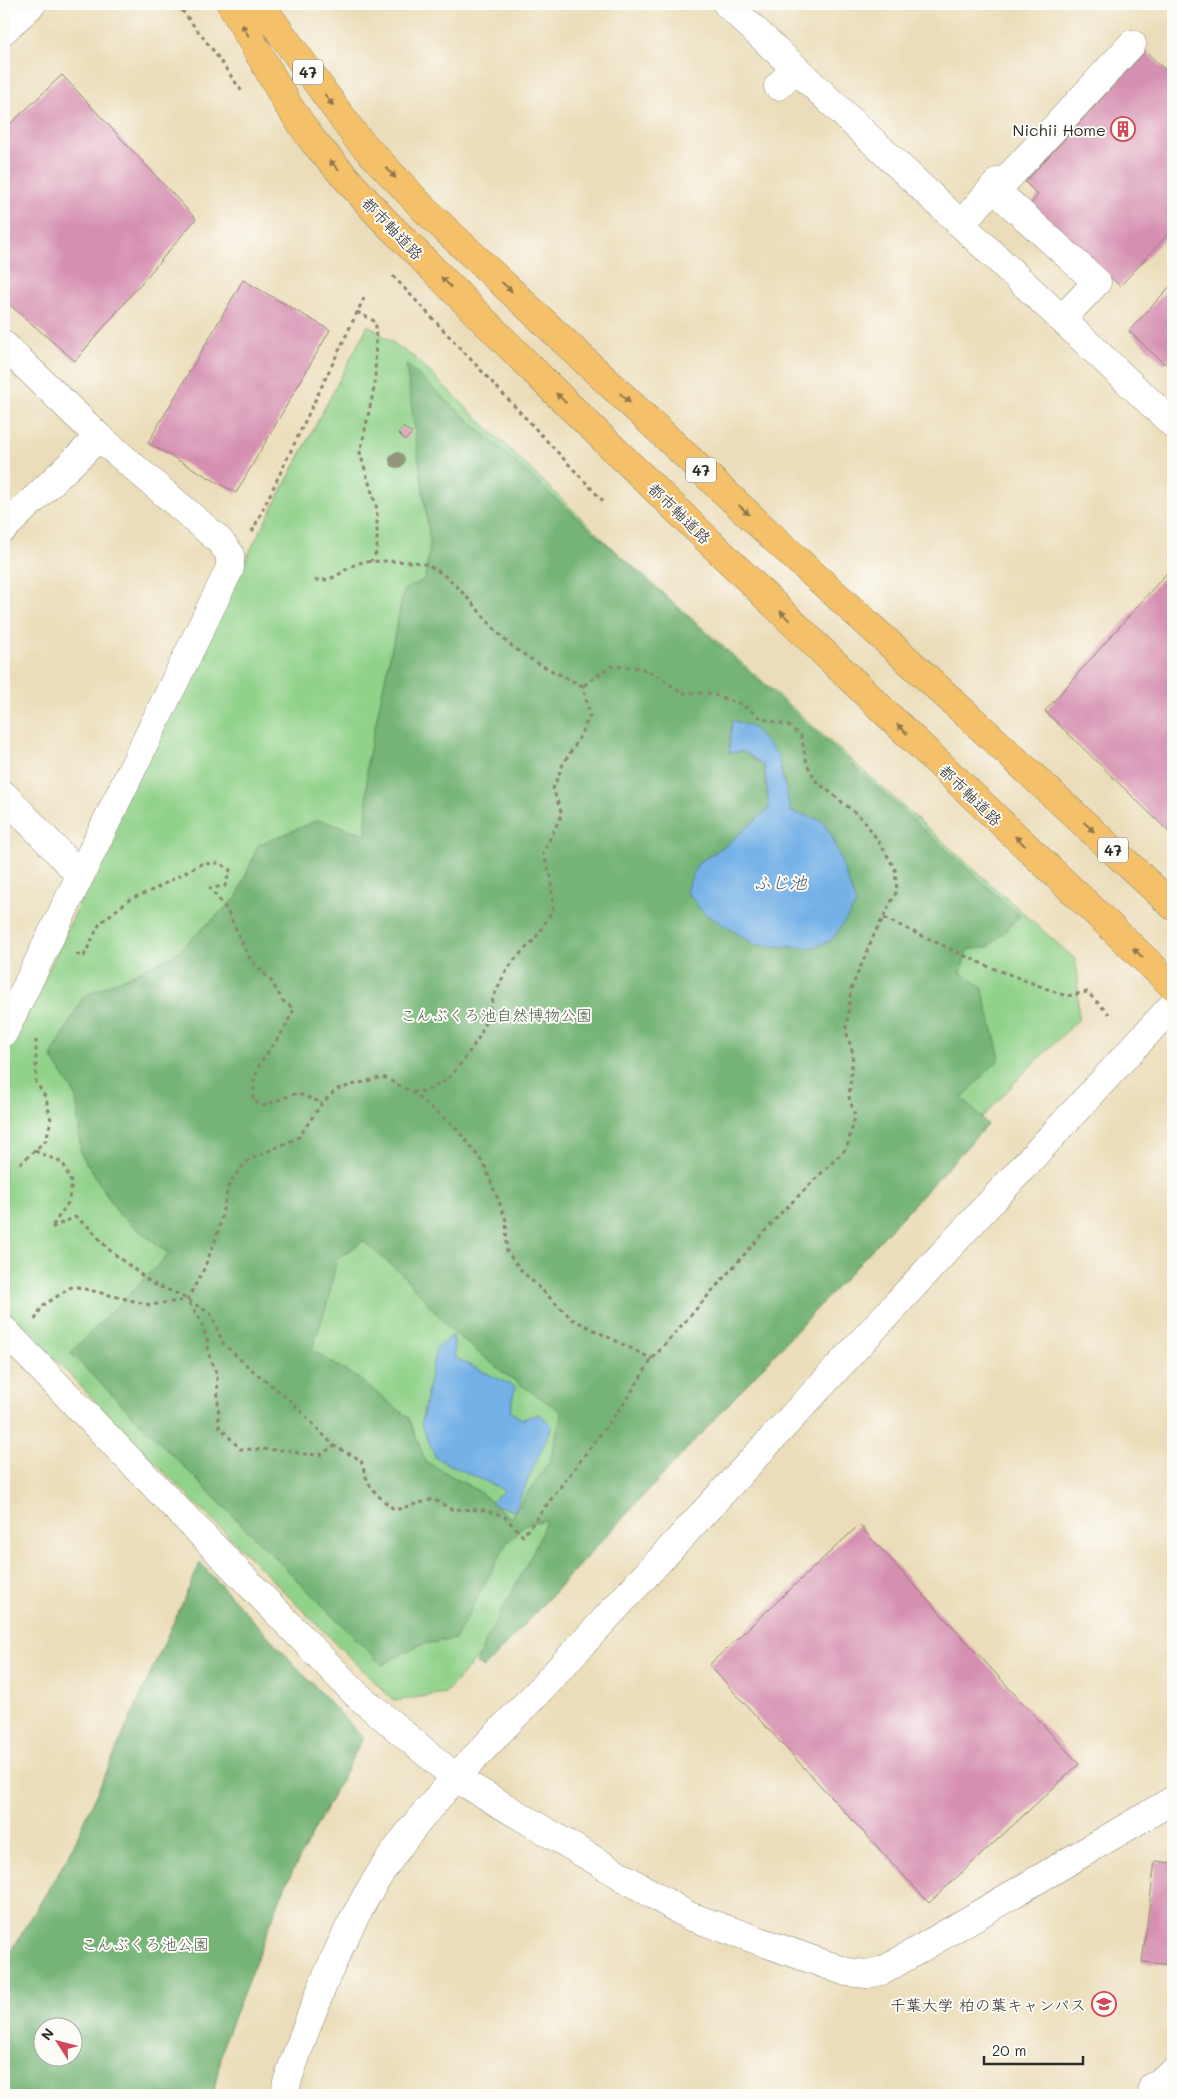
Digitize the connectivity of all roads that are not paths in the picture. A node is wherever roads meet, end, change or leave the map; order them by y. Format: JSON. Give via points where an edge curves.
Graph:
{"nodes":[{"id":1,"x":32,"y":4,"type":"edge"},
{"id":2,"x":231,"y":4,"type":"edge"},
{"id":3,"x":260,"y":4,"type":"edge"},
{"id":4,"x":727,"y":4,"type":"edge"},
{"id":5,"x":4,"y":30,"type":"edge"},
{"id":6,"x":1132,"y":44,"type":"dead end"},
{"id":7,"x":993,"y":188,"type":"junction"},
{"id":8,"x":962,"y":223,"type":"junction"},
{"id":9,"x":1062,"y":319,"type":"junction"},
{"id":10,"x":4,"y":345,"type":"edge"},
{"id":11,"x":1173,"y":424,"type":"edge"},
{"id":12,"x":99,"y":437,"type":"junction"},
{"id":13,"x":4,"y":528,"type":"edge"},
{"id":14,"x":4,"y":795,"type":"edge"},
{"id":15,"x":79,"y":874,"type":"junction"},
{"id":16,"x":1173,"y":906,"type":"edge"},
{"id":17,"x":1173,"y":986,"type":"edge"},
{"id":18,"x":1173,"y":1005,"type":"edge"},
{"id":19,"x":4,"y":1032,"type":"edge"},
{"id":20,"x":13,"y":1339,"type":"edge"},
{"id":21,"x":456,"y":1778,"type":"junction"},
{"id":22,"x":1173,"y":1800,"type":"edge"},
{"id":23,"x":1173,"y":2073,"type":"edge"},
{"id":24,"x":285,"y":2095,"type":"edge"},
{"id":25,"x":1152,"y":2095,"type":"edge"}],
"edges":[{"from":1,"to":5,"type":"street"},
{"from":17,"to":2,"type":"main road","name":"都市軸道路","number":"47","one_way":true,"via":[[888,716],[549,386],[379,215],[313,141],[288,105]]},
{"from":3,"to":16,"type":"main road","number":"47","one_way":true,"via":[[357,138],[429,214],[781,545]]},
{"from":4,"to":8,"type":"street","via":[[787,77]]},
{"from":6,"to":7,"type":"street","via":[[1007,179],[999,181]]},
{"from":7,"to":8,"type":"street"},
{"from":7,"to":9,"type":"street","via":[[1097,282]]},
{"from":8,"to":9,"type":"street"},
{"from":9,"to":11,"type":"street"},
{"from":10,"to":12,"type":"street"},
{"from":12,"to":13,"type":"street"},
{"from":12,"to":15,"type":"street","via":[[218,539],[230,554],[230,568]]},
{"from":14,"to":15,"type":"street"},
{"from":15,"to":19,"type":"street"},
{"from":18,"to":21,"type":"street"},
{"from":20,"to":21,"type":"street","via":[[356,1694]]},
{"from":21,"to":22,"type":"street","via":[[689,1916],[847,1972],[867,1974],[884,1970]]},
{"from":21,"to":24,"type":"street","via":[[412,1830],[350,1926],[315,2001]]},
{"from":23,"to":25,"type":"street","via":[[1154,2086]]}]}
